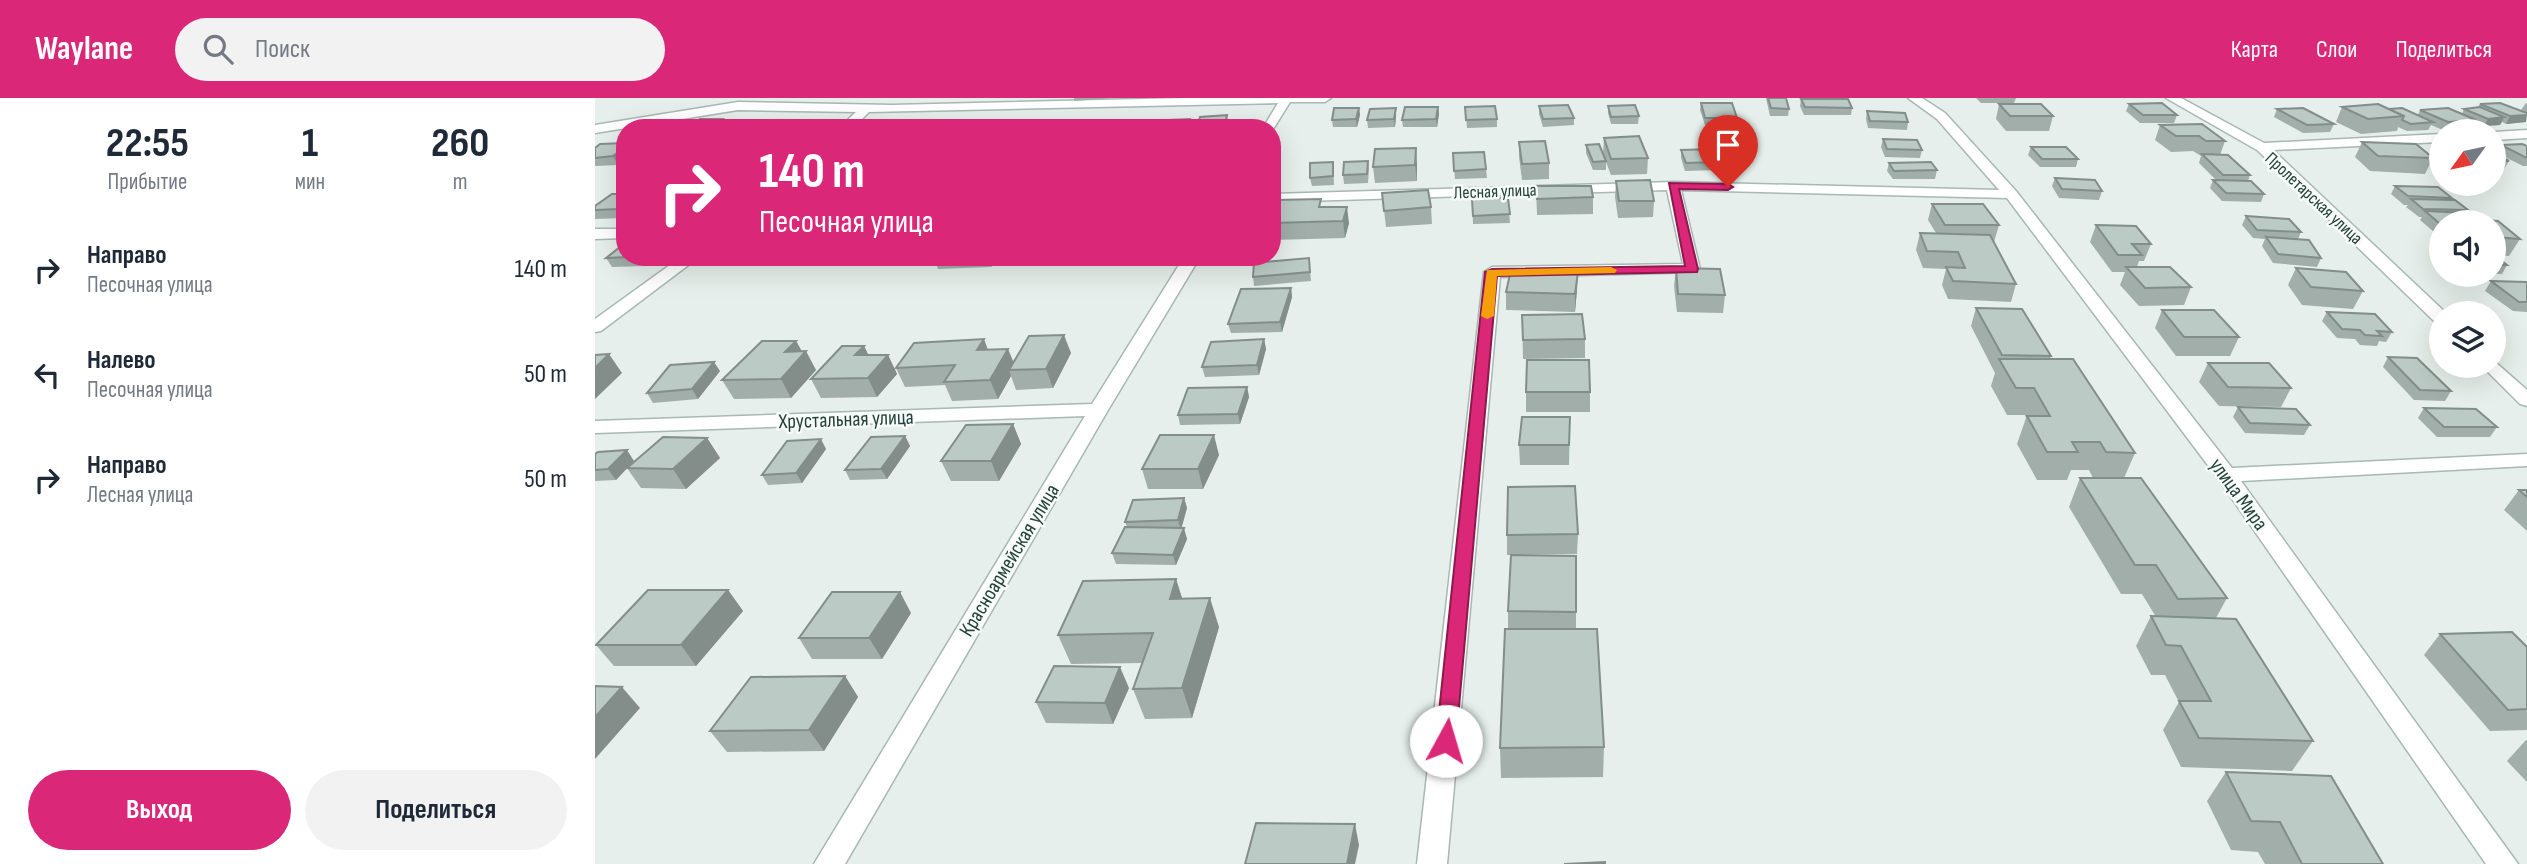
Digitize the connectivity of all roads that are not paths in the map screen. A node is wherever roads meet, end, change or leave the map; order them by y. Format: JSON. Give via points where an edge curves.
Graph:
{"nodes":[{"id":1,"x":1325,"y":98,"type":"edge"},
{"id":2,"x":1914,"y":98,"type":"edge"},
{"id":3,"x":2172,"y":98,"type":"edge"},
{"id":4,"x":1287,"y":99,"type":"edge"},
{"id":5,"x":867,"y":108,"type":"junction"},
{"id":6,"x":661,"y":119,"type":"edge"},
{"id":7,"x":855,"y":119,"type":"edge"},
{"id":8,"x":1275,"y":119,"type":"edge"},
{"id":9,"x":616,"y":126,"type":"edge"},
{"id":10,"x":595,"y":130,"type":"edge"},
{"id":11,"x":2527,"y":134,"type":"edge"},
{"id":12,"x":2506,"y":135,"type":"edge"},
{"id":13,"x":2429,"y":139,"type":"edge"},
{"id":14,"x":2262,"y":147,"type":"junction"},
{"id":15,"x":1673,"y":186,"type":"junction"},
{"id":16,"x":2011,"y":194,"type":"junction"},
{"id":17,"x":1281,"y":198,"type":"edge"},
{"id":18,"x":616,"y":233,"type":"edge"},
{"id":19,"x":595,"y":234,"type":"edge"},
{"id":20,"x":679,"y":266,"type":"edge"},
{"id":21,"x":1186,"y":266,"type":"edge"},
{"id":22,"x":2429,"y":307,"type":"edge"},
{"id":23,"x":595,"y":327,"type":"edge"},
{"id":24,"x":2504,"y":378,"type":"edge"},
{"id":25,"x":2527,"y":400,"type":"edge"},
{"id":26,"x":1098,"y":410,"type":"junction"},
{"id":27,"x":595,"y":427,"type":"edge"},
{"id":28,"x":2527,"y":460,"type":"edge"},
{"id":29,"x":2226,"y":475,"type":"junction"},
{"id":30,"x":829,"y":864,"type":"edge"},
{"id":31,"x":1432,"y":864,"type":"edge"},
{"id":32,"x":2504,"y":864,"type":"edge"}],
"edges":[{"from":1,"to":4,"type":"street"},
{"from":2,"to":16,"type":"street","name":"улица Мира","via":[[1941,116]]},
{"from":3,"to":14,"type":"street","name":"Пролетарская улица"},
{"from":4,"to":5,"type":"street"},
{"from":4,"to":8,"type":"street"},
{"from":5,"to":6,"type":"street","via":[[738,106]]},
{"from":5,"to":7,"type":"street"},
{"from":9,"to":10,"type":"street"},
{"from":11,"to":12,"type":"street"},
{"from":13,"to":14,"type":"street"},
{"from":14,"to":22,"type":"street","name":"Пролетарская улица"},
{"from":15,"to":16,"type":"street","name":"Лесная улица"},
{"from":15,"to":17,"type":"street","name":"Лесная улица"},
{"from":15,"to":31,"type":"street","via":[[1692,269],[1492,272]]},
{"from":16,"to":29,"type":"street","name":"улица Мира"},
{"from":18,"to":19,"type":"street"},
{"from":20,"to":23,"type":"street"},
{"from":21,"to":26,"type":"street","name":"Красноармейская улица"},
{"from":24,"to":25,"type":"street"},
{"from":26,"to":27,"type":"street","name":"Хрустальная улица"},
{"from":26,"to":30,"type":"street","name":"Красноармейская улица"},
{"from":28,"to":29,"type":"street"},
{"from":29,"to":32,"type":"street","name":"улица Мира"}]}
